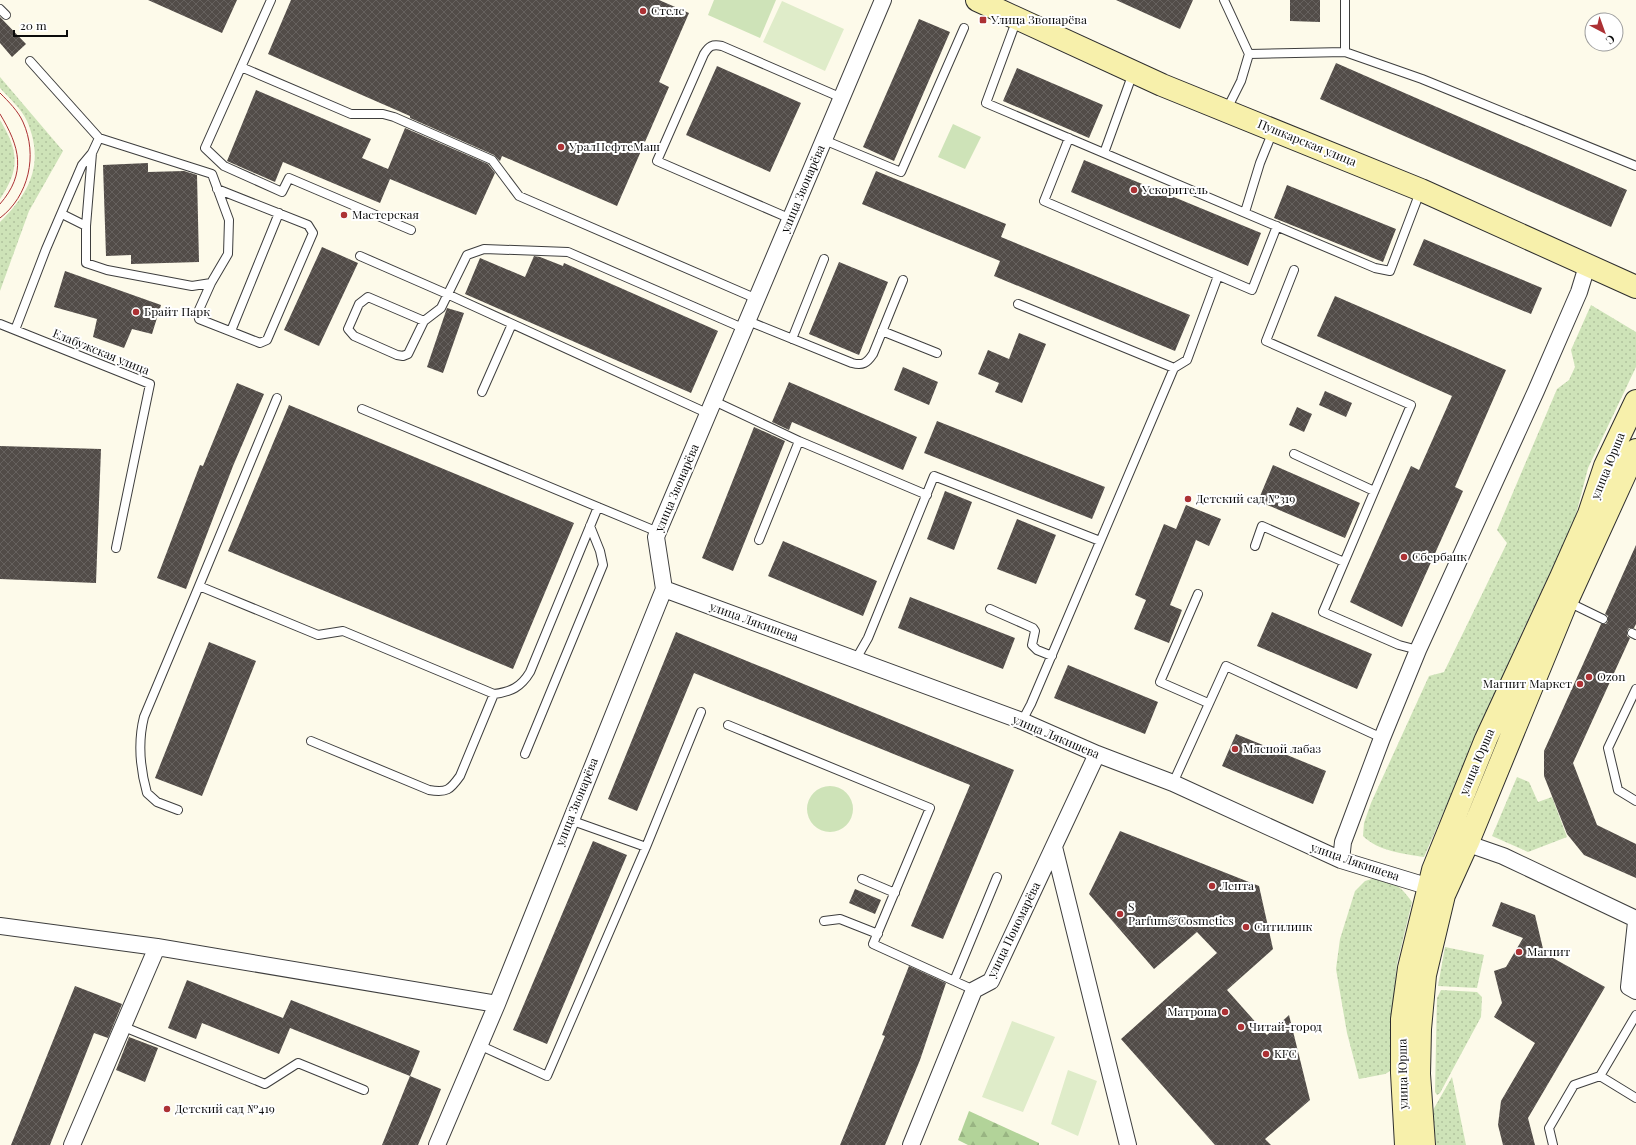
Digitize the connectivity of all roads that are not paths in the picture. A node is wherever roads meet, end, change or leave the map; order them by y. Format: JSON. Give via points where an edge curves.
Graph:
{"nodes":[{"id":1,"x":271,"y":0,"type":"edge"},
{"id":2,"x":883,"y":0,"type":"edge"},
{"id":3,"x":977,"y":0,"type":"edge"},
{"id":4,"x":1345,"y":0,"type":"edge"},
{"id":5,"x":1225,"y":1,"type":"edge"},
{"id":6,"x":0,"y":9,"type":"edge"},
{"id":7,"x":6,"y":15,"type":"dead end"},
{"id":8,"x":1018,"y":18,"type":"junction"},
{"id":9,"x":964,"y":28,"type":"dead end"},
{"id":10,"x":1345,"y":52,"type":"junction"},
{"id":11,"x":1249,"y":54,"type":"junction"},
{"id":12,"x":30,"y":61,"type":"dead end"},
{"id":13,"x":240,"y":67,"type":"junction"},
{"id":14,"x":1133,"y":72,"type":"junction"},
{"id":15,"x":842,"y":98,"type":"junction"},
{"id":16,"x":1227,"y":110,"type":"junction"},
{"id":17,"x":1273,"y":130,"type":"junction"},
{"id":18,"x":99,"y":138,"type":"junction"},
{"id":19,"x":1069,"y":138,"type":"junction"},
{"id":20,"x":824,"y":140,"type":"junction"},
{"id":21,"x":92,"y":153,"type":"junction"},
{"id":22,"x":1104,"y":153,"type":"junction"},
{"id":23,"x":1636,"y":166,"type":"edge"},
{"id":24,"x":217,"y":189,"type":"junction"},
{"id":25,"x":1421,"y":190,"type":"junction"},
{"id":26,"x":1245,"y":212,"type":"junction"},
{"id":27,"x":280,"y":213,"type":"junction"},
{"id":28,"x":62,"y":214,"type":"junction"},
{"id":29,"x":791,"y":219,"type":"junction"},
{"id":30,"x":86,"y":226,"type":"junction"},
{"id":31,"x":1277,"y":226,"type":"junction"},
{"id":32,"x":411,"y":230,"type":"dead end"},
{"id":33,"x":360,"y":256,"type":"dead end"},
{"id":34,"x":824,"y":259,"type":"dead end"},
{"id":35,"x":1587,"y":266,"type":"junction"},
{"id":36,"x":1294,"y":270,"type":"dead end"},
{"id":37,"x":1218,"y":276,"type":"junction"},
{"id":38,"x":903,"y":280,"type":"dead end"},
{"id":39,"x":211,"y":283,"type":"junction"},
{"id":40,"x":1636,"y":287,"type":"edge"},
{"id":41,"x":447,"y":294,"type":"junction"},
{"id":42,"x":757,"y":300,"type":"junction"},
{"id":43,"x":1018,"y":304,"type":"dead end"},
{"id":44,"x":424,"y":320,"type":"junction"},
{"id":45,"x":0,"y":324,"type":"edge"},
{"id":46,"x":512,"y":324,"type":"junction"},
{"id":47,"x":746,"y":325,"type":"junction"},
{"id":48,"x":15,"y":330,"type":"junction"},
{"id":49,"x":231,"y":331,"type":"junction"},
{"id":50,"x":882,"y":331,"type":"junction"},
{"id":51,"x":792,"y":339,"type":"junction"},
{"id":52,"x":937,"y":354,"type":"dead end"},
{"id":53,"x":1174,"y":368,"type":"junction"},
{"id":54,"x":482,"y":392,"type":"dead end"},
{"id":55,"x":277,"y":398,"type":"dead end"},
{"id":56,"x":1636,"y":401,"type":"edge"},
{"id":57,"x":711,"y":407,"type":"junction"},
{"id":58,"x":362,"y":409,"type":"dead end"},
{"id":59,"x":799,"y":441,"type":"junction"},
{"id":60,"x":1636,"y":450,"type":"edge"},
{"id":61,"x":1294,"y":454,"type":"dead end"},
{"id":62,"x":1374,"y":491,"type":"junction"},
{"id":63,"x":927,"y":495,"type":"junction"},
{"id":64,"x":598,"y":507,"type":"junction"},
{"id":65,"x":590,"y":526,"type":"junction"},
{"id":66,"x":658,"y":532,"type":"junction"},
{"id":67,"x":759,"y":540,"type":"dead end"},
{"id":68,"x":1100,"y":541,"type":"junction"},
{"id":69,"x":1255,"y":546,"type":"dead end"},
{"id":70,"x":116,"y":548,"type":"dead end"},
{"id":71,"x":1344,"y":562,"type":"junction"},
{"id":72,"x":199,"y":586,"type":"junction"},
{"id":73,"x":664,"y":589,"type":"junction"},
{"id":74,"x":1198,"y":594,"type":"dead end"},
{"id":75,"x":1560,"y":598,"type":"junction"},
{"id":76,"x":990,"y":609,"type":"dead end"},
{"id":77,"x":1603,"y":620,"type":"dead end"},
{"id":78,"x":1418,"y":650,"type":"junction"},
{"id":79,"x":1052,"y":656,"type":"junction"},
{"id":80,"x":856,"y":659,"type":"junction"},
{"id":81,"x":1636,"y":689,"type":"edge"},
{"id":82,"x":494,"y":694,"type":"junction"},
{"id":83,"x":1208,"y":704,"type":"junction"},
{"id":84,"x":701,"y":712,"type":"dead end"},
{"id":85,"x":1022,"y":722,"type":"junction"},
{"id":86,"x":728,"y":725,"type":"dead end"},
{"id":87,"x":1382,"y":738,"type":"junction"},
{"id":88,"x":311,"y":741,"type":"dead end"},
{"id":89,"x":525,"y":754,"type":"dead end"},
{"id":90,"x":1097,"y":754,"type":"junction"},
{"id":91,"x":1173,"y":784,"type":"junction"},
{"id":92,"x":1636,"y":801,"type":"edge"},
{"id":93,"x":178,"y":810,"type":"dead end"},
{"id":94,"x":570,"y":820,"type":"junction"},
{"id":95,"x":1446,"y":837,"type":"junction"},
{"id":96,"x":1468,"y":842,"type":"junction"},
{"id":97,"x":646,"y":847,"type":"junction"},
{"id":98,"x":1054,"y":847,"type":"junction"},
{"id":99,"x":1341,"y":860,"type":"junction"},
{"id":100,"x":997,"y":876,"type":"dead end"},
{"id":101,"x":862,"y":879,"type":"dead end"},
{"id":102,"x":1438,"y":887,"type":"junction"},
{"id":103,"x":895,"y":892,"type":"junction"},
{"id":104,"x":824,"y":921,"type":"dead end"},
{"id":105,"x":1636,"y":921,"type":"edge"},
{"id":106,"x":0,"y":926,"type":"edge"},
{"id":107,"x":878,"y":934,"type":"junction"},
{"id":108,"x":157,"y":947,"type":"junction"},
{"id":109,"x":954,"y":981,"type":"junction"},
{"id":110,"x":974,"y":990,"type":"junction"},
{"id":111,"x":1636,"y":991,"type":"edge"},
{"id":112,"x":497,"y":1004,"type":"junction"},
{"id":113,"x":1636,"y":1015,"type":"edge"},
{"id":114,"x":124,"y":1027,"type":"junction"},
{"id":115,"x":479,"y":1045,"type":"junction"},
{"id":116,"x":1600,"y":1076,"type":"junction"},
{"id":117,"x":364,"y":1090,"type":"dead end"},
{"id":118,"x":1636,"y":1098,"type":"edge"},
{"id":119,"x":72,"y":1145,"type":"edge"},
{"id":120,"x":437,"y":1145,"type":"edge"},
{"id":121,"x":911,"y":1145,"type":"edge"},
{"id":122,"x":1128,"y":1145,"type":"edge"},
{"id":123,"x":1406,"y":1145,"type":"edge"},
{"id":124,"x":1424,"y":1145,"type":"edge"},
{"id":125,"x":1553,"y":1145,"type":"edge"}],
"edges":[{"from":1,"to":13,"type":"lane"},
{"from":2,"to":15,"type":"street","name":"улица Звонарёва"},
{"from":3,"to":8,"type":"main road","name":"Пушкарская улица"},
{"from":4,"to":10,"type":"lane"},
{"from":5,"to":11,"type":"lane"},
{"from":6,"to":7,"type":"lane"},
{"from":8,"to":14,"type":"main road","name":"Пушкарская улица"},
{"from":8,"to":19,"type":"lane","via":[[986,103]]},
{"from":9,"to":20,"type":"lane","via":[[901,172]]},
{"from":10,"to":11,"type":"lane"},
{"from":10,"to":23,"type":"lane","via":[[1422,79]]},
{"from":11,"to":16,"type":"lane","via":[[1241,81]]},
{"from":12,"to":18,"type":"lane"},
{"from":13,"to":32,"type":"lane","via":[[205,148],[224,166],[282,192],[289,178]]},
{"from":13,"to":42,"type":"lane","via":[[351,114],[383,114],[394,117],[492,160],[519,196]]},
{"from":14,"to":16,"type":"main road","name":"Пушкарская улица"},
{"from":14,"to":22,"type":"lane"},
{"from":15,"to":20,"type":"street","name":"улица Звонарёва"},
{"from":15,"to":29,"type":"lane","via":[[714,44],[704,54],[657,161]]},
{"from":16,"to":17,"type":"main road","name":"Пушкарская улица"},
{"from":17,"to":25,"type":"main road","name":"Пушкарская улица"},
{"from":17,"to":26,"type":"lane"},
{"from":18,"to":21,"type":"lane"},
{"from":18,"to":24,"type":"lane","via":[[212,174]]},
{"from":19,"to":22,"type":"lane"},
{"from":19,"to":37,"type":"lane","via":[[1044,201]]},
{"from":20,"to":29,"type":"street","name":"улица Звонарёва"},
{"from":21,"to":28,"type":"lane","via":[[82,165]]},
{"from":21,"to":30,"type":"lane"},
{"from":22,"to":26,"type":"lane"},
{"from":24,"to":27,"type":"lane"},
{"from":24,"to":39,"type":"lane","via":[[229,220],[228,254]]},
{"from":25,"to":31,"type":"lane","via":[[1390,271],[1375,268]]},
{"from":25,"to":35,"type":"main road","name":"Пушкарская улица"},
{"from":26,"to":31,"type":"lane"},
{"from":27,"to":49,"type":"lane"},
{"from":27,"to":49,"type":"lane","via":[[308,224],[312,233],[268,340],[260,343]]},
{"from":28,"to":30,"type":"lane"},
{"from":28,"to":48,"type":"lane"},
{"from":29,"to":42,"type":"street","name":"улица Звонарёва"},
{"from":30,"to":39,"type":"lane","via":[[86,263],[107,270],[192,286]]},
{"from":31,"to":37,"type":"lane","via":[[1252,290]]},
{"from":33,"to":41,"type":"lane"},
{"from":34,"to":51,"type":"lane"},
{"from":35,"to":40,"type":"main road","name":"Пушкарская улица"},
{"from":35,"to":78,"type":"street","via":[[1579,292],[1542,377]]},
{"from":36,"to":62,"type":"lane","via":[[1266,341],[1411,405]]},
{"from":37,"to":53,"type":"lane","via":[[1187,360]]},
{"from":38,"to":50,"type":"lane"},
{"from":39,"to":49,"type":"lane","via":[[198,312],[199,319]]},
{"from":41,"to":44,"type":"lane","via":[[441,308]]},
{"from":41,"to":46,"type":"lane"},
{"from":41,"to":47,"type":"lane","via":[[467,255],[475,251],[484,249],[568,252]]},
{"from":42,"to":47,"type":"street","name":"улица Звонарёва"},
{"from":43,"to":53,"type":"lane"},
{"from":44,"to":44,"type":"lane","via":[[411,349],[403,356],[354,336],[348,329],[358,304],[368,297]]},
{"from":45,"to":48,"type":"lane","name":"Елабужская улица"},
{"from":46,"to":54,"type":"lane"},
{"from":46,"to":57,"type":"lane"},
{"from":47,"to":51,"type":"lane"},
{"from":47,"to":57,"type":"street","name":"улица Звонарёва"},
{"from":48,"to":70,"type":"lane","name":"Елабужская улица","via":[[150,384]]},
{"from":50,"to":51,"type":"lane","via":[[868,361],[861,365]]},
{"from":50,"to":52,"type":"lane"},
{"from":53,"to":68,"type":"lane"},
{"from":55,"to":72,"type":"lane"},
{"from":56,"to":75,"type":"main road","name":"улица Юрша","via":[[1605,466]]},
{"from":57,"to":59,"type":"lane"},
{"from":57,"to":66,"type":"street","name":"улица Звонарёва"},
{"from":58,"to":64,"type":"lane"},
{"from":59,"to":63,"type":"lane"},
{"from":59,"to":67,"type":"lane"},
{"from":60,"to":75,"type":"main road","name":"улица Юрша"},
{"from":61,"to":62,"type":"lane"},
{"from":62,"to":71,"type":"lane"},
{"from":63,"to":68,"type":"lane","via":[[934,476]]},
{"from":63,"to":80,"type":"lane","via":[[868,638]]},
{"from":64,"to":65,"type":"lane"},
{"from":64,"to":66,"type":"lane"},
{"from":65,"to":82,"type":"lane","via":[[525,681],[516,688]]},
{"from":65,"to":89,"type":"lane","via":[[603,565]]},
{"from":66,"to":73,"type":"street","name":"улица Звонарёва","via":[[656,537]]},
{"from":68,"to":79,"type":"lane"},
{"from":69,"to":71,"type":"lane","via":[[1262,526]]},
{"from":71,"to":78,"type":"lane","via":[[1323,612],[1399,645]]},
{"from":72,"to":82,"type":"lane","via":[[318,635],[343,631]]},
{"from":72,"to":93,"type":"lane","via":[[144,716],[141,732],[140,746],[147,792],[158,802]]},
{"from":73,"to":80,"type":"street","name":"улица Лякишева"},
{"from":73,"to":94,"type":"street","name":"улица Звонарёва"},
{"from":74,"to":83,"type":"lane","via":[[1160,682]]},
{"from":75,"to":77,"type":"lane"},
{"from":75,"to":95,"type":"main road","name":"улица Юрша","via":[[1486,739]]},
{"from":75,"to":96,"type":"main road","name":"улица Юрша"},
{"from":76,"to":79,"type":"lane","via":[[1033,628],[1034,648]]},
{"from":78,"to":87,"type":"street"},
{"from":79,"to":85,"type":"lane"},
{"from":80,"to":85,"type":"street","name":"улица Лякишева"},
{"from":81,"to":92,"type":"lane","via":[[1608,748],[1618,790]]},
{"from":82,"to":88,"type":"lane","via":[[460,776],[452,788],[443,792],[429,790]]},
{"from":83,"to":87,"type":"lane","via":[[1226,666]]},
{"from":83,"to":91,"type":"lane"},
{"from":84,"to":97,"type":"lane"},
{"from":85,"to":90,"type":"street","name":"улица Лякишева"},
{"from":86,"to":103,"type":"lane","via":[[930,808]]},
{"from":87,"to":99,"type":"street","via":[[1343,842]]},
{"from":90,"to":91,"type":"street","name":"улица Лякишева"},
{"from":90,"to":98,"type":"street","name":"улица Пономарёва"},
{"from":91,"to":99,"type":"street","name":"улица Лякишева"},
{"from":94,"to":97,"type":"lane"},
{"from":94,"to":112,"type":"street","name":"улица Звонарёва"},
{"from":95,"to":96,"type":"street"},
{"from":95,"to":102,"type":"main road","name":"улица Юрша"},
{"from":96,"to":102,"type":"main road","name":"улица Юрша"},
{"from":96,"to":105,"type":"street","via":[[1503,856]]},
{"from":97,"to":115,"type":"lane","via":[[548,1076]]},
{"from":98,"to":110,"type":"street","name":"улица Пономарёва","via":[[991,981]]},
{"from":98,"to":122,"type":"street"},
{"from":99,"to":102,"type":"street","name":"улица Лякишева"},
{"from":100,"to":109,"type":"lane"},
{"from":101,"to":103,"type":"lane"},
{"from":102,"to":123,"type":"main road","name":"улица Юрша","via":[[1409,968],[1402,1018]]},
{"from":102,"to":124,"type":"main road","name":"улица Юрша","via":[[1420,1029],[1419,1074]]},
{"from":103,"to":107,"type":"lane"},
{"from":104,"to":107,"type":"lane","via":[[840,919]]},
{"from":105,"to":111,"type":"street","via":[[1629,987]]},
{"from":106,"to":108,"type":"street"},
{"from":107,"to":109,"type":"lane","via":[[873,944]]},
{"from":108,"to":112,"type":"street"},
{"from":108,"to":114,"type":"street"},
{"from":109,"to":110,"type":"lane"},
{"from":110,"to":121,"type":"street"},
{"from":112,"to":115,"type":"street","name":"улица Звонарёва"},
{"from":113,"to":116,"type":"lane"},
{"from":114,"to":117,"type":"lane","via":[[265,1084],[298,1063]]},
{"from":114,"to":119,"type":"street"},
{"from":115,"to":120,"type":"street","name":"улица Звонарёва"},
{"from":116,"to":118,"type":"lane"},
{"from":116,"to":125,"type":"lane","via":[[1574,1085],[1549,1128]]}]}
